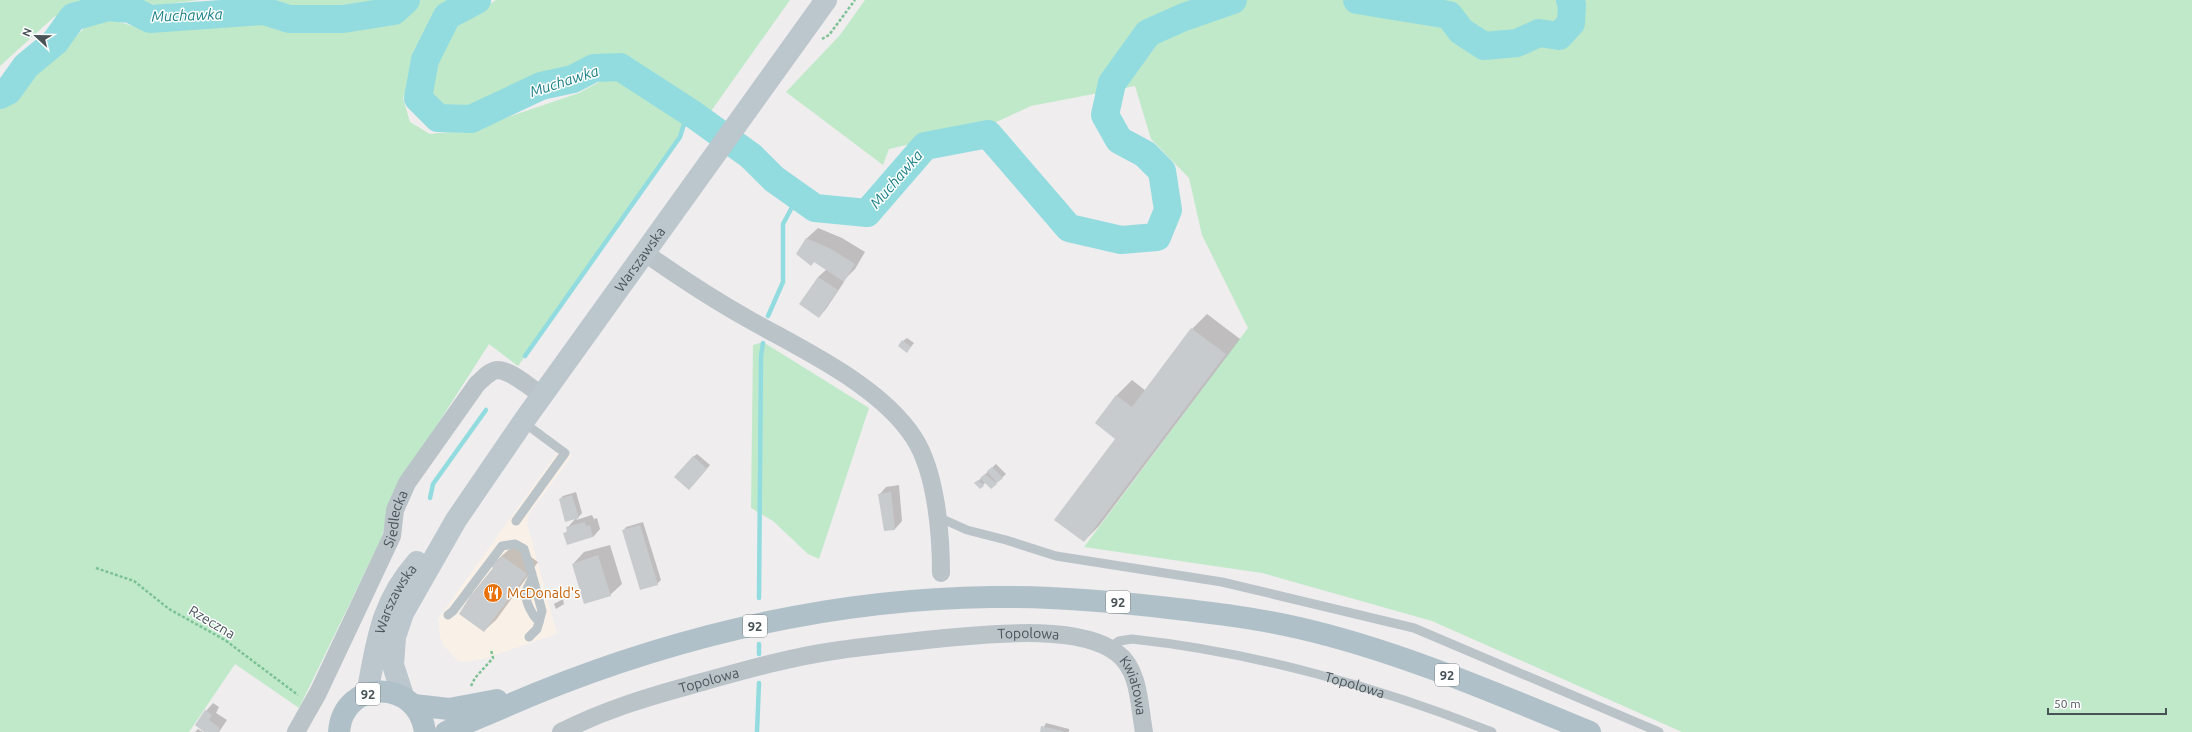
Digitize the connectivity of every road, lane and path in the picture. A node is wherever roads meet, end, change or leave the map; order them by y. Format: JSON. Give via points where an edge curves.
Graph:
{"nodes":[{"id":1,"x":826,"y":0,"type":"edge"},
{"id":2,"x":645,"y":253,"type":"junction"},
{"id":3,"x":542,"y":395,"type":"junction"},
{"id":4,"x":523,"y":422,"type":"junction"},
{"id":5,"x":938,"y":517,"type":"junction"},
{"id":6,"x":456,"y":520,"type":"junction"},
{"id":7,"x":516,"y":521,"type":"dead end"},
{"id":8,"x":96,"y":568,"type":"dead end"},
{"id":9,"x":941,"y":573,"type":"dead end"},
{"id":10,"x":448,"y":615,"type":"dead end"},
{"id":11,"x":530,"y":637,"type":"dead end"},
{"id":12,"x":1109,"y":648,"type":"junction"},
{"id":13,"x":491,"y":650,"type":"dead end"},
{"id":14,"x":470,"y":689,"type":"dead end"},
{"id":15,"x":544,"y":689,"type":"junction"},
{"id":16,"x":367,"y":694,"type":"junction"},
{"id":17,"x":408,"y":701,"type":"junction"},
{"id":18,"x":312,"y":705,"type":"junction"},
{"id":19,"x":296,"y":732,"type":"edge"},
{"id":20,"x":339,"y":732,"type":"edge"},
{"id":21,"x":425,"y":732,"type":"edge"},
{"id":22,"x":446,"y":732,"type":"edge"},
{"id":23,"x":561,"y":732,"type":"edge"},
{"id":24,"x":1144,"y":732,"type":"edge"},
{"id":25,"x":1492,"y":732,"type":"edge"},
{"id":26,"x":1590,"y":732,"type":"edge"},
{"id":27,"x":1659,"y":732,"type":"edge"}],
"edges":[{"from":1,"to":2,"type":"main road","name":"Warszawska"},
{"from":2,"to":3,"type":"main road","name":"Warszawska"},
{"from":2,"to":5,"type":"street","via":[[746,318],[860,386],[886,406],[903,422],[915,439],[929,475]]},
{"from":3,"to":4,"type":"main road","name":"Warszawska"},
{"from":3,"to":18,"type":"street","name":"Siedlecka","via":[[512,375],[498,370],[488,374],[477,384],[407,483],[396,510],[392,536]]},
{"from":4,"to":6,"type":"main road","name":"Warszawska"},
{"from":4,"to":7,"type":"lane","via":[[565,453]]},
{"from":5,"to":9,"type":"street"},
{"from":5,"to":27,"type":"lane","via":[[967,530],[1056,556],[1222,582],[1414,628]]},
{"from":6,"to":16,"type":"main road","name":"Warszawska","via":[[410,571],[389,606],[378,635]]},
{"from":6,"to":17,"type":"main road","name":"Warszawska","via":[[403,613],[395,637],[393,665]]},
{"from":8,"to":18,"type":"path","name":"Rzeczna","via":[[134,581],[169,609],[224,640]]},
{"from":10,"to":11,"type":"lane","via":[[453,612],[502,546],[515,544],[524,549],[533,578],[526,592],[532,614],[539,622]]},
{"from":12,"to":23,"type":"street","name":"Topolowa","via":[[1079,637],[1007,634],[839,650],[641,699],[590,717]]},
{"from":12,"to":24,"type":"street","name":"Kwiatowa","via":[[1124,658],[1132,671]]},
{"from":12,"to":25,"type":"lane","name":"Topolowa","via":[[1119,641],[1132,639],[1218,650],[1382,693]]},
{"from":13,"to":14,"type":"path","via":[[493,658],[475,678]]},
{"from":15,"to":17,"type":"main road","number":"92","via":[[449,709]]},
{"from":15,"to":22,"type":"main road","number":"92"},
{"from":15,"to":26,"type":"main road","number":"92","via":[[670,646],[783,620],[934,599],[1041,597],[1194,610],[1300,628],[1383,652],[1454,677]]},
{"from":16,"to":17,"type":"main road","number":"92","via":[[385,691]]},
{"from":16,"to":20,"type":"main road","number":"92","via":[[349,707]]},
{"from":17,"to":21,"type":"main road","via":[[421,715]]},
{"from":18,"to":19,"type":"street","name":"Siedlecka"}]}
